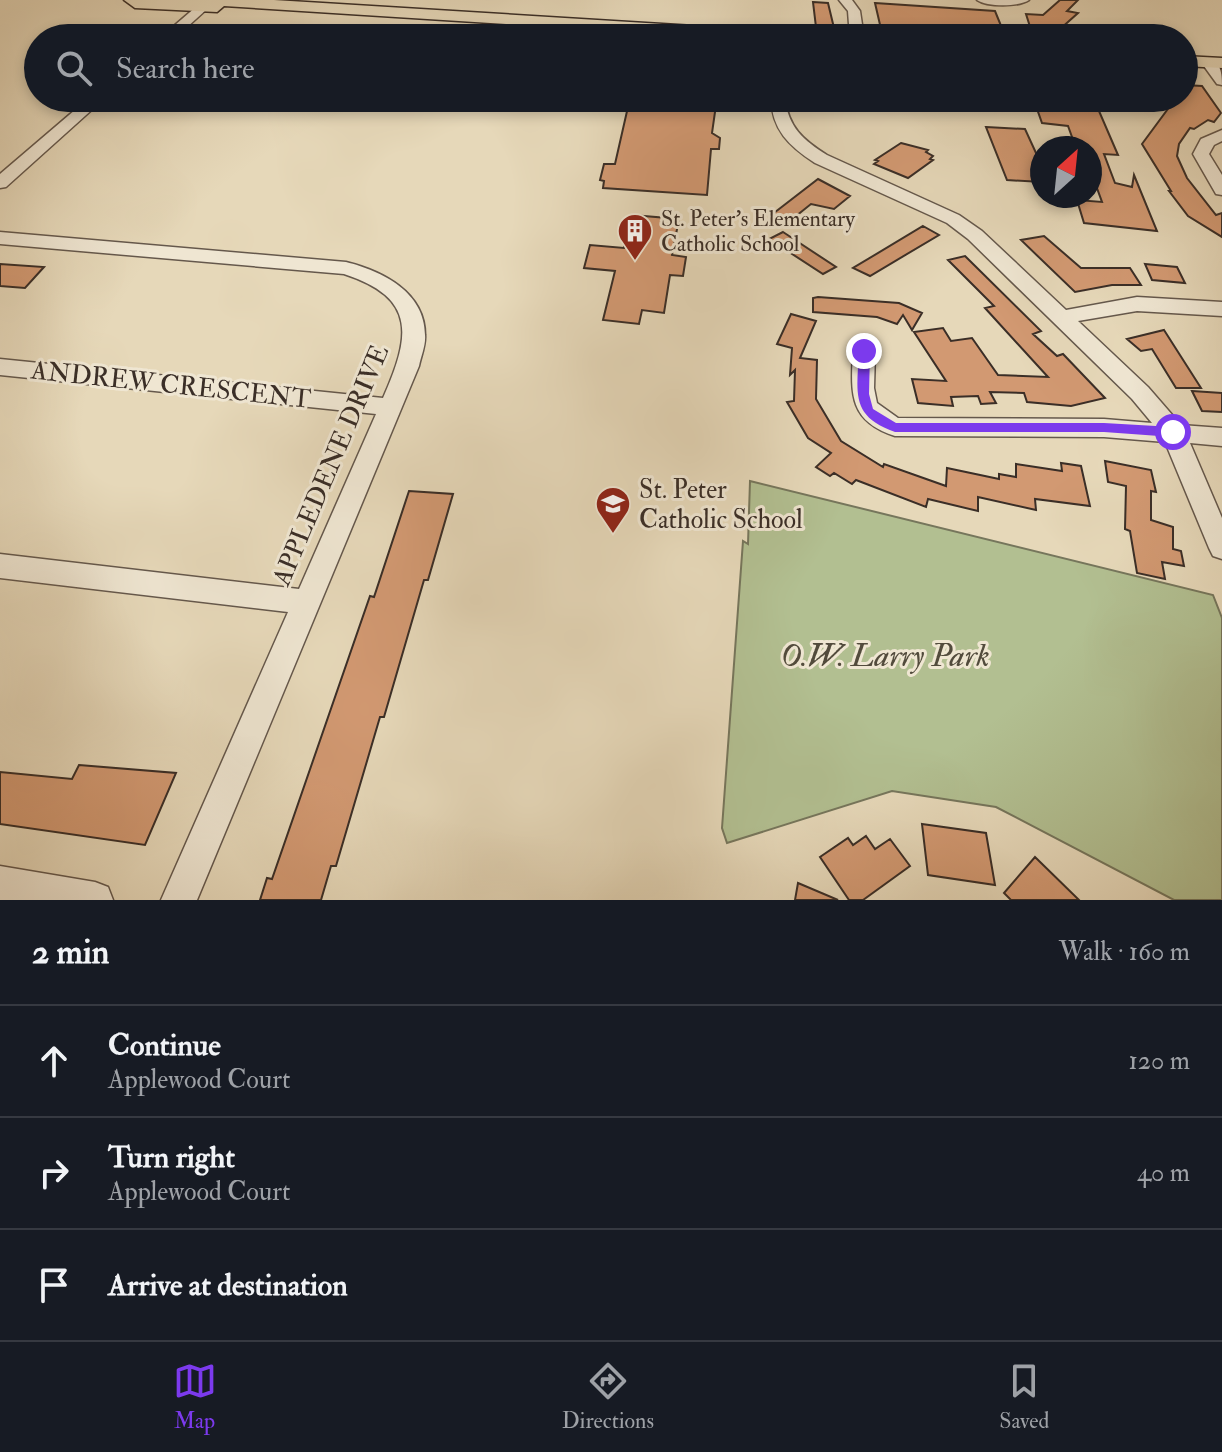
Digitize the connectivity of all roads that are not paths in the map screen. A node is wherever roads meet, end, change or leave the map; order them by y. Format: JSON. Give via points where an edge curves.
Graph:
{"nodes":[{"id":1,"x":132,"y":0,"type":"edge"},
{"id":2,"x":845,"y":0,"type":"edge"},
{"id":3,"x":983,"y":0,"type":"edge"},
{"id":4,"x":1023,"y":0,"type":"edge"},
{"id":5,"x":206,"y":2,"type":"edge"},
{"id":6,"x":182,"y":24,"type":"edge"},
{"id":7,"x":560,"y":24,"type":"edge"},
{"id":8,"x":855,"y":24,"type":"edge"},
{"id":9,"x":1215,"y":63,"type":"edge"},
{"id":10,"x":1222,"y":81,"type":"edge"},
{"id":11,"x":82,"y":112,"type":"edge"},
{"id":12,"x":779,"y":112,"type":"edge"},
{"id":13,"x":1222,"y":135,"type":"edge"},
{"id":14,"x":0,"y":183,"type":"edge"},
{"id":15,"x":1222,"y":190,"type":"edge"},
{"id":16,"x":0,"y":238,"type":"edge"},
{"id":17,"x":1222,"y":309,"type":"edge"},
{"id":18,"x":1064,"y":317,"type":"junction"},
{"id":19,"x":864,"y":351,"type":"dead end"},
{"id":20,"x":0,"y":367,"type":"edge"},
{"id":21,"x":391,"y":407,"type":"junction"},
{"id":22,"x":1173,"y":432,"type":"junction"},
{"id":23,"x":1222,"y":437,"type":"edge"},
{"id":24,"x":1222,"y":548,"type":"edge"},
{"id":25,"x":0,"y":566,"type":"edge"},
{"id":26,"x":305,"y":602,"type":"junction"},
{"id":27,"x":0,"y":884,"type":"edge"},
{"id":28,"x":95,"y":900,"type":"edge"},
{"id":29,"x":179,"y":900,"type":"edge"}],
"edges":[{"from":1,"to":5,"type":"main road"},
{"from":2,"to":8,"type":"street"},
{"from":3,"to":4,"type":"street"},
{"from":5,"to":6,"type":"street"},
{"from":5,"to":7,"type":"main road","via":[[261,10]]},
{"from":9,"to":10,"type":"street"},
{"from":11,"to":14,"type":"street"},
{"from":12,"to":18,"type":"street","via":[[793,140],[821,159],[953,219]]},
{"from":13,"to":15,"type":"street","via":[[1207,142],[1201,154]]},
{"from":16,"to":21,"type":"street","name":"APPLEDENE DRIVE","via":[[313,264],[374,277],[396,292],[410,312],[415,334]]},
{"from":17,"to":18,"type":"street","via":[[1137,304]]},
{"from":18,"to":22,"type":"street"},
{"from":19,"to":22,"type":"street","via":[[868,411],[895,427]]},
{"from":20,"to":21,"type":"street","name":"ANDREW CRESCENT"},
{"from":21,"to":26,"type":"street","name":"APPLEDENE DRIVE"},
{"from":22,"to":23,"type":"street"},
{"from":22,"to":24,"type":"street"},
{"from":25,"to":26,"type":"street"},
{"from":26,"to":29,"type":"street","name":"APPLEDENE DRIVE"},
{"from":27,"to":28,"type":"street"}]}
